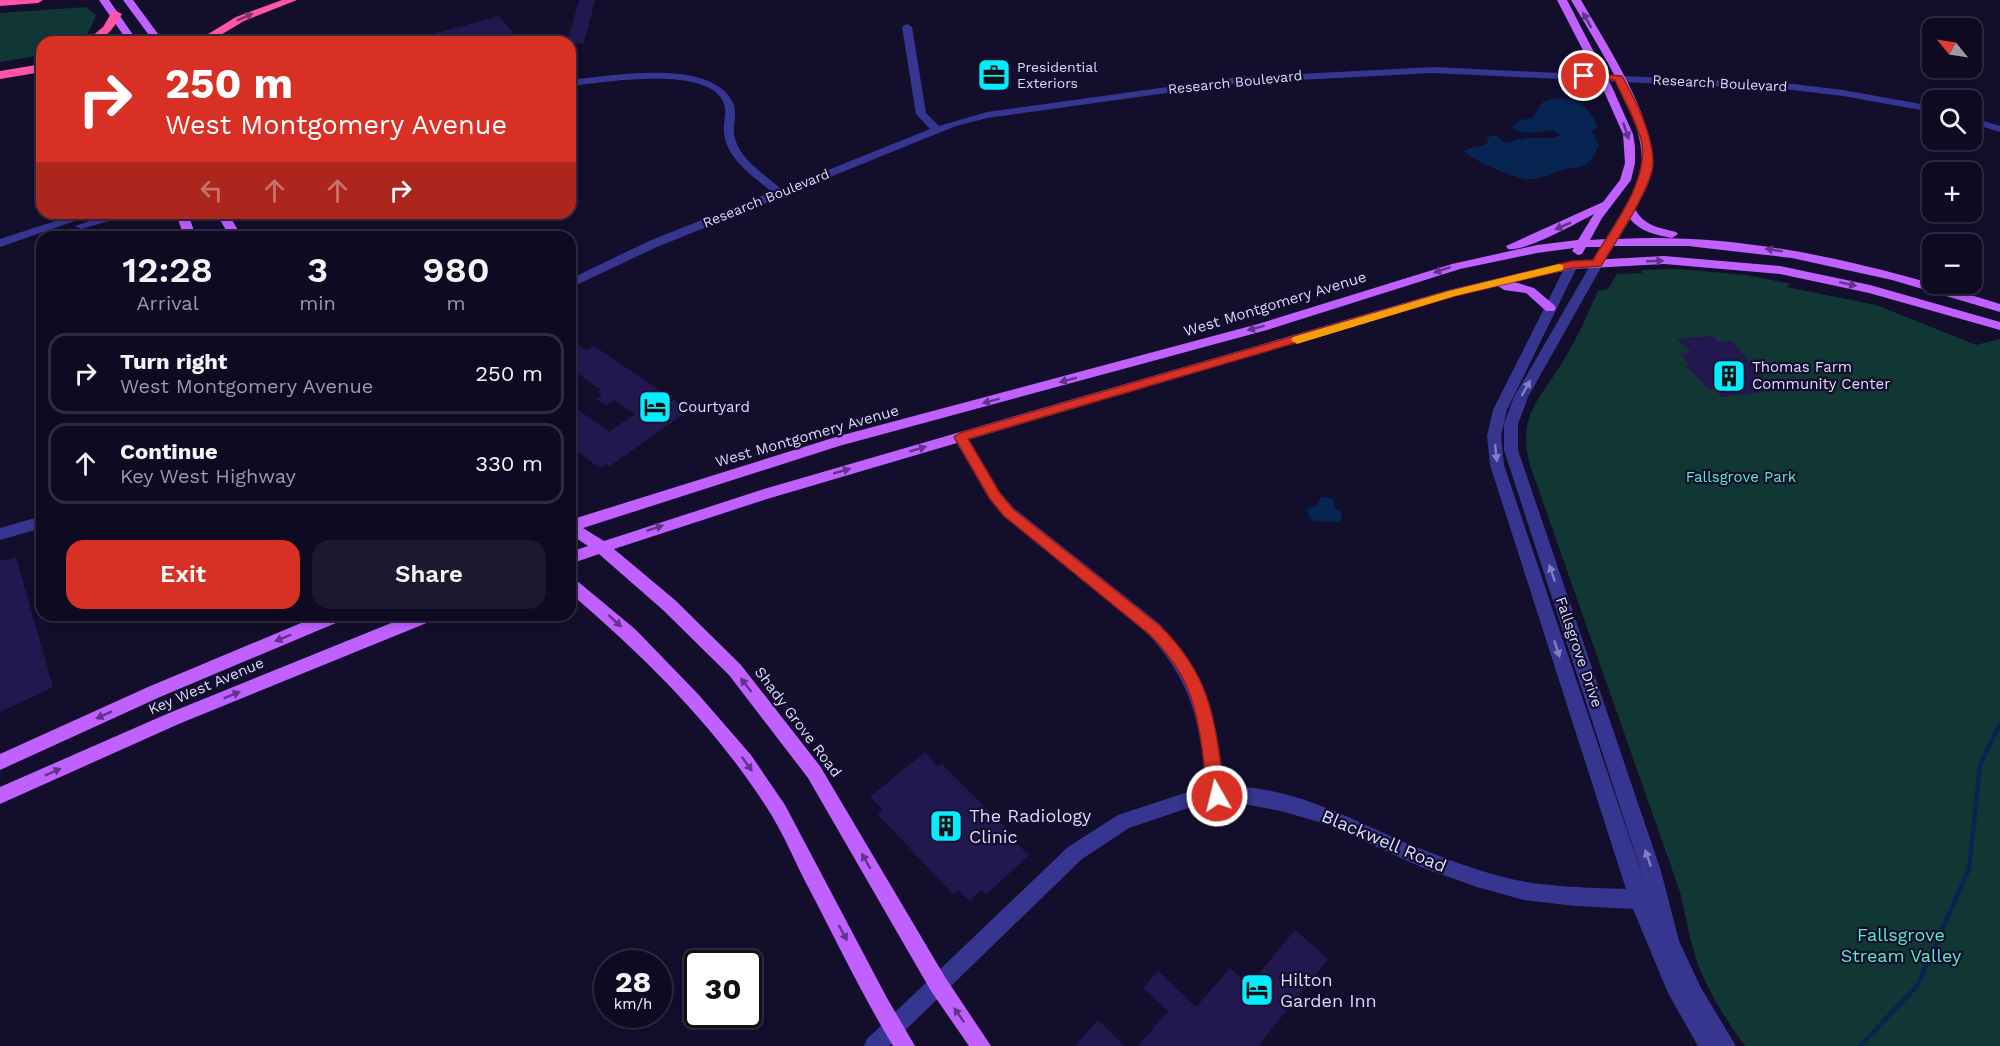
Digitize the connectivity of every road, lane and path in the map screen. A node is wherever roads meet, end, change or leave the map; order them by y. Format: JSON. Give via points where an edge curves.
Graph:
{"nodes":[{"id":1,"x":38,"y":0,"type":"edge"},
{"id":2,"x":292,"y":0,"type":"edge"},
{"id":3,"x":1562,"y":0,"type":"edge"},
{"id":4,"x":1576,"y":0,"type":"edge"},
{"id":5,"x":129,"y":2,"type":"edge"},
{"id":6,"x":0,"y":3,"type":"edge"},
{"id":7,"x":109,"y":6,"type":"edge"},
{"id":8,"x":907,"y":27,"type":"dead end"},
{"id":9,"x":98,"y":36,"type":"edge"},
{"id":10,"x":129,"y":36,"type":"edge"},
{"id":11,"x":151,"y":36,"type":"edge"},
{"id":12,"x":211,"y":36,"type":"edge"},
{"id":13,"x":36,"y":61,"type":"edge"},
{"id":14,"x":0,"y":66,"type":"edge"},
{"id":15,"x":36,"y":69,"type":"edge"},
{"id":16,"x":0,"y":75,"type":"edge"},
{"id":17,"x":1602,"y":77,"type":"junction"},
{"id":18,"x":1618,"y":78,"type":"junction"},
{"id":19,"x":576,"y":83,"type":"edge"},
{"id":20,"x":1922,"y":107,"type":"edge"},
{"id":21,"x":1982,"y":123,"type":"edge"},
{"id":22,"x":936,"y":129,"type":"junction"},
{"id":23,"x":2000,"y":129,"type":"edge"},
{"id":24,"x":779,"y":193,"type":"junction"},
{"id":25,"x":1614,"y":196,"type":"junction"},
{"id":26,"x":1629,"y":208,"type":"junction"},
{"id":27,"x":74,"y":219,"type":"edge"},
{"id":28,"x":105,"y":219,"type":"edge"},
{"id":29,"x":36,"y":231,"type":"edge"},
{"id":30,"x":37,"y":231,"type":"edge"},
{"id":31,"x":64,"y":231,"type":"edge"},
{"id":32,"x":36,"y":240,"type":"edge"},
{"id":33,"x":0,"y":243,"type":"edge"},
{"id":34,"x":1609,"y":243,"type":"junction"},
{"id":35,"x":1581,"y":244,"type":"junction"},
{"id":36,"x":1746,"y":245,"type":"junction"},
{"id":37,"x":0,"y":253,"type":"edge"},
{"id":38,"x":1476,"y":260,"type":"junction"},
{"id":39,"x":1597,"y":264,"type":"junction"},
{"id":40,"x":1572,"y":265,"type":"junction"},
{"id":41,"x":576,"y":281,"type":"edge"},
{"id":42,"x":1480,"y":286,"type":"junction"},
{"id":43,"x":2000,"y":308,"type":"edge"},
{"id":44,"x":1550,"y":309,"type":"junction"},
{"id":45,"x":2000,"y":326,"type":"edge"},
{"id":46,"x":960,"y":437,"type":"junction"},
{"id":47,"x":36,"y":524,"type":"edge"},
{"id":48,"x":576,"y":524,"type":"edge"},
{"id":49,"x":576,"y":530,"type":"edge"},
{"id":50,"x":0,"y":534,"type":"edge"},
{"id":51,"x":600,"y":546,"type":"junction"},
{"id":52,"x":576,"y":556,"type":"edge"},
{"id":53,"x":576,"y":589,"type":"edge"},
{"id":54,"x":323,"y":621,"type":"edge"},
{"id":55,"x":413,"y":621,"type":"edge"},
{"id":56,"x":0,"y":762,"type":"edge"},
{"id":57,"x":0,"y":796,"type":"edge"},
{"id":58,"x":1217,"y":796,"type":"junction"},
{"id":59,"x":1639,"y":899,"type":"junction"},
{"id":60,"x":1659,"y":900,"type":"junction"},
{"id":61,"x":938,"y":984,"type":"junction"},
{"id":62,"x":899,"y":1037,"type":"edge"},
{"id":63,"x":874,"y":1046,"type":"edge"},
{"id":64,"x":981,"y":1046,"type":"edge"},
{"id":65,"x":1710,"y":1046,"type":"edge"},
{"id":66,"x":1726,"y":1046,"type":"edge"}],
"edges":[{"from":1,"to":6,"type":"highway"},
{"from":12,"to":2,"type":"highway","one_way":true,"via":[[240,19]]},
{"from":3,"to":17,"type":"main road"},
{"from":18,"to":4,"type":"main road","one_way":true},
{"from":5,"to":11,"type":"main road"},
{"from":7,"to":9,"type":"highway","via":[[107,29]]},
{"from":7,"to":10,"type":"main road"},
{"from":8,"to":22,"type":"street","via":[[921,114]]},
{"from":13,"to":14,"type":"highway"},
{"from":15,"to":16,"type":"highway"},
{"from":17,"to":18,"type":"street","name":"Research Boulevard"},
{"from":17,"to":22,"type":"street","name":"Research Boulevard","via":[[1433,70],[1276,76],[987,115]]},
{"from":17,"to":25,"type":"main road","one_way":true,"via":[[1630,147],[1625,180]]},
{"from":18,"to":20,"type":"street","name":"Research Boulevard","via":[[1793,87]]},
{"from":18,"to":26,"type":"main road","via":[[1647,142],[1644,182]]},
{"from":19,"to":24,"type":"street","via":[[674,76],[711,86],[727,99],[731,114],[729,134],[735,150]]},
{"from":21,"to":23,"type":"street"},
{"from":22,"to":24,"type":"street","name":"Research Boulevard"},
{"from":24,"to":41,"type":"street","name":"Research Boulevard","via":[[653,244]]},
{"from":25,"to":35,"type":"main road"},
{"from":25,"to":38,"type":"main road","one_way":true,"via":[[1559,228]]},
{"from":26,"to":34,"type":"main road"},
{"from":26,"to":36,"type":"main road","via":[[1635,219],[1654,231]]},
{"from":27,"to":30,"type":"street"},
{"from":28,"to":31,"type":"street"},
{"from":29,"to":33,"type":"street"},
{"from":32,"to":37,"type":"street"},
{"from":34,"to":35,"type":"main road","name":"West Montgomery Avenue"},
{"from":34,"to":36,"type":"main road","name":"West Montgomery Avenue"},
{"from":34,"to":39,"type":"main road"},
{"from":35,"to":38,"type":"main road","name":"West Montgomery Avenue"},
{"from":35,"to":40,"type":"main road"},
{"from":43,"to":36,"type":"main road","name":"West Montgomery Avenue","one_way":true,"via":[[1847,263]]},
{"from":38,"to":48,"type":"main road","name":"West Montgomery Avenue","one_way":true,"via":[[1275,323],[838,442]]},
{"from":39,"to":40,"type":"main road"},
{"from":39,"to":45,"type":"main road","one_way":true,"via":[[1664,260],[1780,270],[1870,289]]},
{"from":60,"to":39,"type":"street","name":"Fallsgrove Drive","one_way":true,"via":[[1653,872],[1511,450],[1511,424],[1521,397]]},
{"from":40,"to":42,"type":"main road"},
{"from":40,"to":44,"type":"street","name":"Fallsgrove Drive"},
{"from":42,"to":44,"type":"main road","via":[[1520,285],[1538,294]]},
{"from":42,"to":46,"type":"main road"},
{"from":44,"to":59,"type":"street","name":"Fallsgrove Drive","one_way":true,"via":[[1500,410],[1494,436],[1497,465]]},
{"from":51,"to":46,"type":"main road","one_way":true},
{"from":46,"to":58,"type":"street","via":[[1009,512],[1171,646],[1196,685],[1205,711]]},
{"from":47,"to":50,"type":"street"},
{"from":49,"to":51,"type":"main road","name":"Shady Grove Road"},
{"from":51,"to":52,"type":"main road"},
{"from":61,"to":51,"type":"main road","name":"Shady Grove Road","one_way":true,"via":[[814,772],[735,670],[669,605]]},
{"from":53,"to":62,"type":"main road","one_way":true,"via":[[628,634],[692,699],[745,761],[779,811]]},
{"from":54,"to":56,"type":"main road","name":"Key West Avenue","one_way":true},
{"from":57,"to":55,"type":"main road","name":"Key West Avenue","one_way":true,"via":[[176,718]]},
{"from":58,"to":59,"type":"street","name":"Blackwell Road","via":[[1260,799],[1332,817],[1423,859],[1524,891]]},
{"from":58,"to":61,"type":"street","name":"Blackwell Road","via":[[1197,797],[1124,821],[1075,853]]},
{"from":59,"to":60,"type":"street","name":"Blackwell Road"},
{"from":59,"to":65,"type":"street","name":"Fallsgrove Drive","via":[[1675,986]]},
{"from":60,"to":66,"type":"street","name":"Fallsgrove Drive","via":[[1670,943],[1693,993]]},
{"from":61,"to":62,"type":"street","name":"Blackwell Road"},
{"from":64,"to":61,"type":"main road","name":"Shady Grove Road","one_way":true},
{"from":62,"to":63,"type":"street","name":"Blackwell Road"}]}
